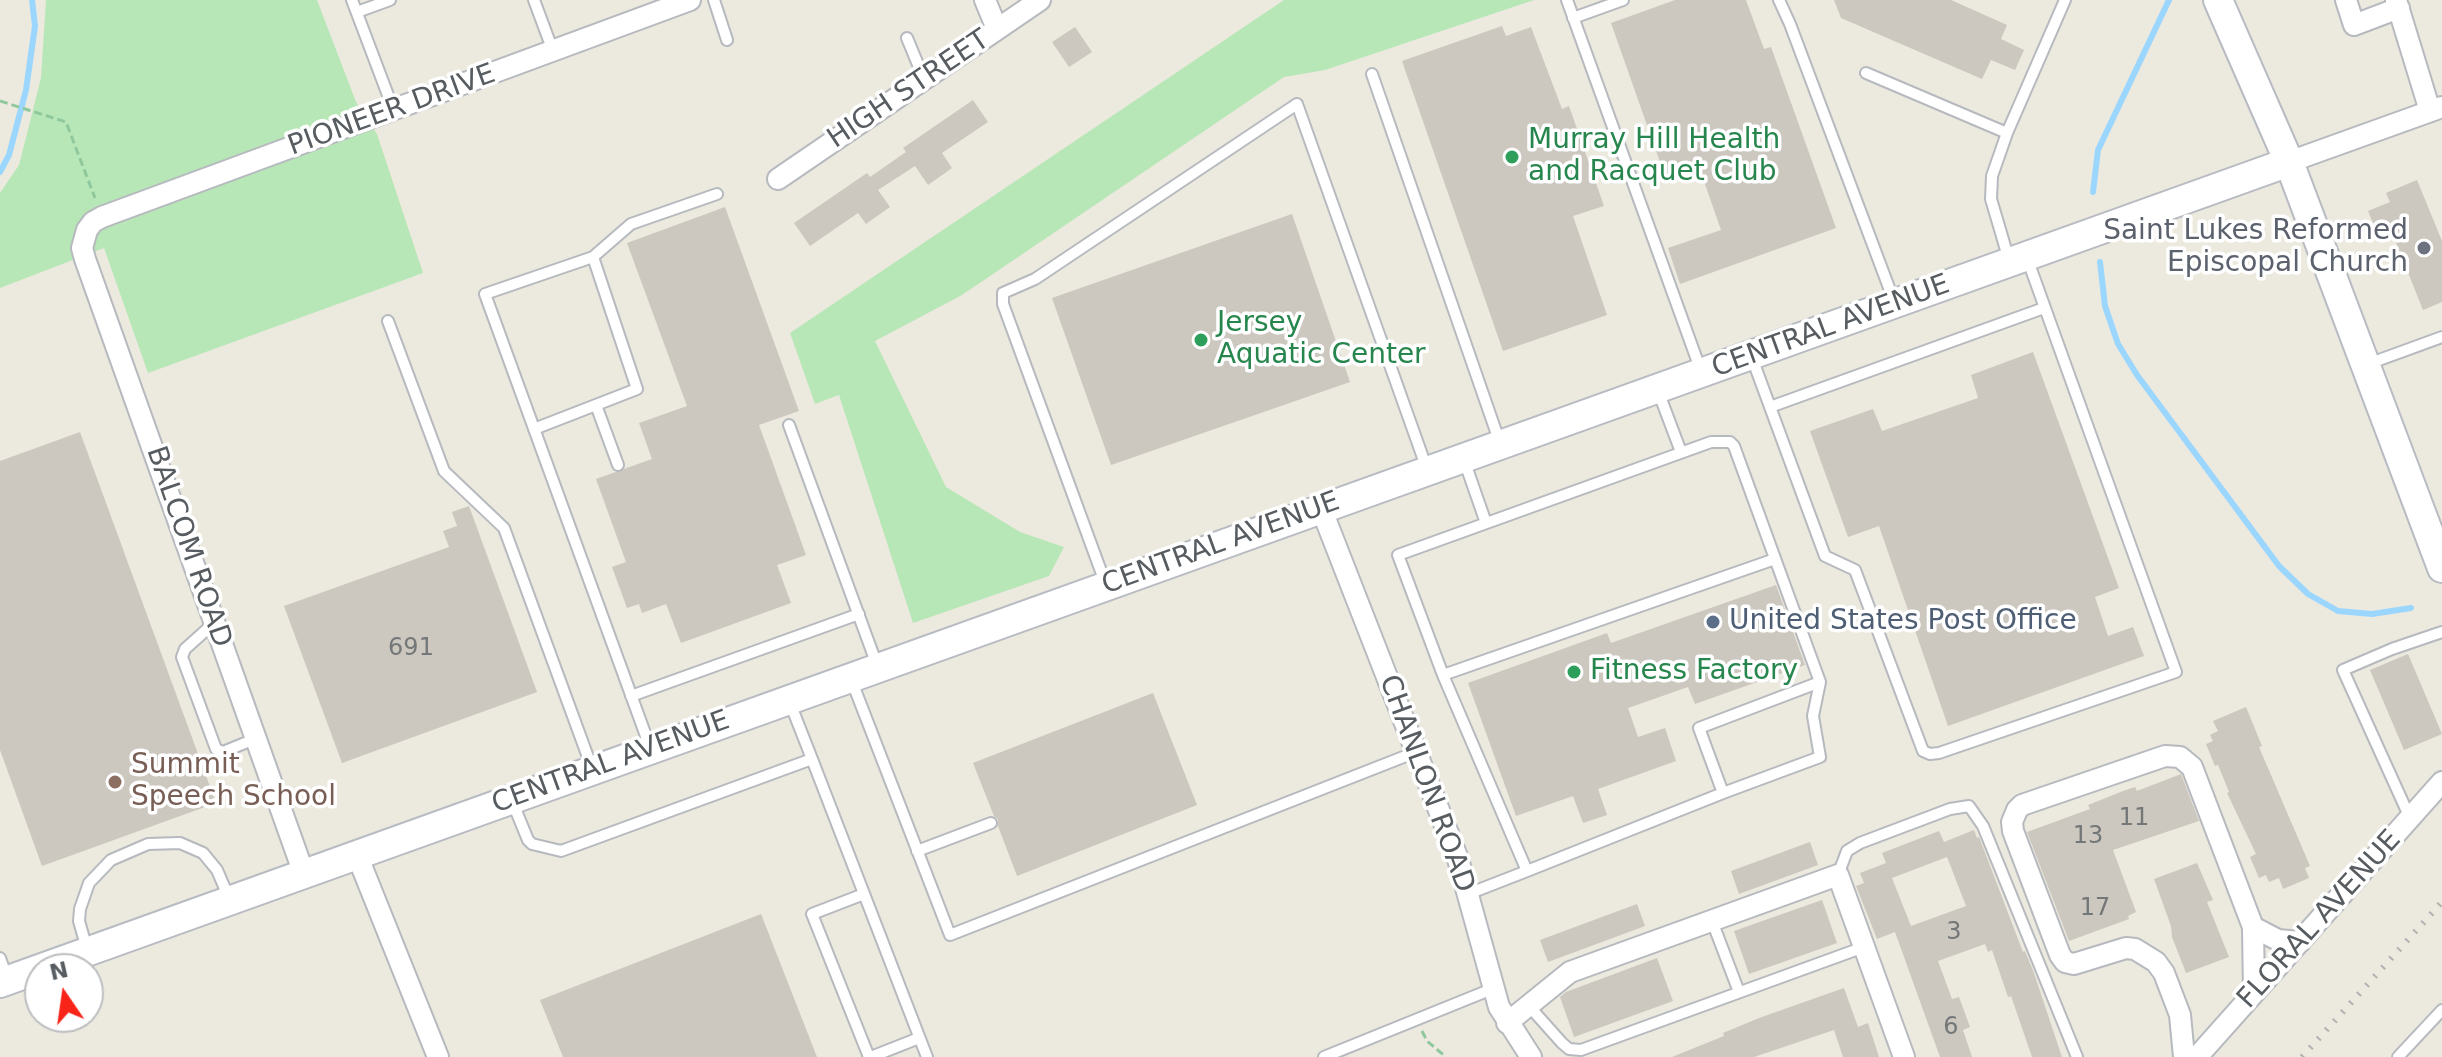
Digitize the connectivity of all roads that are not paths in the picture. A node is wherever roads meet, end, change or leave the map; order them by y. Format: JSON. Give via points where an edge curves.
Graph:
{"nodes":[{"id":1,"x":352,"y":0,"type":"edge"},
{"id":2,"x":390,"y":0,"type":"edge"},
{"id":3,"x":534,"y":0,"type":"edge"},
{"id":4,"x":690,"y":0,"type":"edge"},
{"id":5,"x":714,"y":0,"type":"edge"},
{"id":6,"x":985,"y":0,"type":"edge"},
{"id":7,"x":1040,"y":0,"type":"edge"},
{"id":8,"x":1567,"y":0,"type":"edge"},
{"id":9,"x":1623,"y":0,"type":"edge"},
{"id":10,"x":1779,"y":0,"type":"edge"},
{"id":11,"x":2218,"y":0,"type":"edge"},
{"id":12,"x":2346,"y":0,"type":"edge"},
{"id":13,"x":2061,"y":1,"type":"edge"},
{"id":14,"x":2397,"y":4,"type":"edge"},
{"id":15,"x":357,"y":12,"type":"junction"},
{"id":16,"x":1573,"y":18,"type":"junction"},
{"id":17,"x":997,"y":29,"type":"junction"},
{"id":18,"x":907,"y":38,"type":"dead end"},
{"id":19,"x":727,"y":40,"type":"dead end"},
{"id":20,"x":553,"y":51,"type":"junction"},
{"id":21,"x":1866,"y":73,"type":"dead end"},
{"id":22,"x":1372,"y":74,"type":"dead end"},
{"id":23,"x":924,"y":79,"type":"junction"},
{"id":24,"x":2436,"y":109,"type":"edge"},
{"id":25,"x":394,"y":111,"type":"junction"},
{"id":26,"x":2007,"y":133,"type":"junction"},
{"id":27,"x":2289,"y":162,"type":"junction"},
{"id":28,"x":778,"y":179,"type":"dead end"},
{"id":29,"x":717,"y":194,"type":"dead end"},
{"id":30,"x":98,"y":219,"type":"joint"},
{"id":31,"x":593,"y":257,"type":"junction"},
{"id":32,"x":2018,"y":259,"type":"junction"},
{"id":33,"x":1895,"y":303,"type":"junction"},
{"id":34,"x":2044,"y":308,"type":"junction"},
{"id":35,"x":388,"y":321,"type":"dead end"},
{"id":36,"x":2442,"y":337,"type":"edge"},
{"id":37,"x":1751,"y":356,"type":"junction"},
{"id":38,"x":2366,"y":365,"type":"junction"},
{"id":39,"x":1702,"y":373,"type":"junction"},
{"id":40,"x":1658,"y":389,"type":"junction"},
{"id":41,"x":596,"y":405,"type":"junction"},
{"id":42,"x":1770,"y":407,"type":"junction"},
{"id":43,"x":789,"y":425,"type":"dead end"},
{"id":44,"x":534,"y":429,"type":"junction"},
{"id":45,"x":1501,"y":445,"type":"junction"},
{"id":46,"x":1681,"y":452,"type":"junction"},
{"id":47,"x":1463,"y":458,"type":"junction"},
{"id":48,"x":618,"y":465,"type":"dead end"},
{"id":49,"x":1428,"y":471,"type":"junction"},
{"id":50,"x":1321,"y":508,"type":"junction"},
{"id":51,"x":1486,"y":523,"type":"junction"},
{"id":52,"x":1775,"y":559,"type":"junction"},
{"id":53,"x":2441,"y":564,"type":"edge"},
{"id":54,"x":1106,"y":585,"type":"junction"},
{"id":55,"x":859,"y":614,"type":"junction"},
{"id":56,"x":214,"y":623,"type":"junction"},
{"id":57,"x":2442,"y":632,"type":"edge"},
{"id":58,"x":878,"y":667,"type":"junction"},
{"id":59,"x":1443,"y":675,"type":"junction"},
{"id":60,"x":850,"y":677,"type":"junction"},
{"id":61,"x":1820,"y":682,"type":"junction"},
{"id":62,"x":631,"y":696,"type":"junction"},
{"id":63,"x":789,"y":699,"type":"junction"},
{"id":64,"x":257,"y":738,"type":"junction"},
{"id":65,"x":650,"y":749,"type":"junction"},
{"id":66,"x":1417,"y":751,"type":"junction"},
{"id":67,"x":812,"y":759,"type":"junction"},
{"id":68,"x":592,"y":770,"type":"junction"},
{"id":69,"x":2442,"y":782,"type":"edge"},
{"id":70,"x":1723,"y":793,"type":"junction"},
{"id":71,"x":511,"y":799,"type":"junction"},
{"id":72,"x":2410,"y":818,"type":"junction"},
{"id":73,"x":991,"y":823,"type":"dead end"},
{"id":74,"x":917,"y":851,"type":"junction"},
{"id":75,"x":357,"y":855,"type":"junction"},
{"id":76,"x":1527,"y":871,"type":"junction"},
{"id":77,"x":304,"y":874,"type":"junction"},
{"id":78,"x":1838,"y":875,"type":"junction"},
{"id":79,"x":864,"y":894,"type":"junction"},
{"id":80,"x":1468,"y":894,"type":"junction"},
{"id":81,"x":230,"y":900,"type":"junction"},
{"id":82,"x":1712,"y":921,"type":"junction"},
{"id":83,"x":2253,"y":927,"type":"junction"},
{"id":84,"x":2300,"y":942,"type":"junction"},
{"id":85,"x":1864,"y":947,"type":"junction"},
{"id":86,"x":88,"y":951,"type":"junction"},
{"id":87,"x":2,"y":974,"type":"edge"},
{"id":88,"x":1492,"y":989,"type":"junction"},
{"id":89,"x":1739,"y":992,"type":"junction"},
{"id":90,"x":2254,"y":993,"type":"junction"},
{"id":91,"x":1529,"y":1006,"type":"junction"},
{"id":92,"x":2442,"y":1010,"type":"edge"},
{"id":93,"x":2180,"y":1015,"type":"junction"},
{"id":94,"x":1507,"y":1023,"type":"junction"},
{"id":95,"x":2219,"y":1031,"type":"junction"},
{"id":96,"x":919,"y":1038,"type":"junction"},
{"id":97,"x":438,"y":1057,"type":"edge"},
{"id":98,"x":870,"y":1057,"type":"edge"},
{"id":99,"x":927,"y":1057,"type":"edge"},
{"id":100,"x":1324,"y":1057,"type":"edge"},
{"id":101,"x":1531,"y":1057,"type":"edge"},
{"id":102,"x":1904,"y":1057,"type":"edge"},
{"id":103,"x":2077,"y":1057,"type":"edge"},
{"id":104,"x":2184,"y":1057,"type":"edge"},
{"id":105,"x":2197,"y":1057,"type":"edge"},
{"id":106,"x":2398,"y":1057,"type":"edge"}],
"edges":[{"from":1,"to":15,"type":"lane"},
{"from":2,"to":15,"type":"lane"},
{"from":3,"to":20,"type":"lane"},
{"from":4,"to":20,"type":"street","name":"PIONEER DRIVE"},
{"from":5,"to":19,"type":"lane"},
{"from":6,"to":17,"type":"street"},
{"from":7,"to":17,"type":"street","name":"HIGH STREET"},
{"from":8,"to":16,"type":"lane"},
{"from":9,"to":16,"type":"lane"},
{"from":10,"to":33,"type":"lane"},
{"from":11,"to":27,"type":"street"},
{"from":12,"to":14,"type":"street","via":[[2354,25]]},
{"from":13,"to":26,"type":"lane"},
{"from":14,"to":24,"type":"street"},
{"from":15,"to":25,"type":"lane"},
{"from":16,"to":39,"type":"lane"},
{"from":17,"to":23,"type":"street","name":"HIGH STREET"},
{"from":18,"to":23,"type":"lane"},
{"from":20,"to":25,"type":"street","name":"PIONEER DRIVE"},
{"from":21,"to":26,"type":"lane"},
{"from":22,"to":45,"type":"lane"},
{"from":23,"to":28,"type":"street","name":"HIGH STREET"},
{"from":24,"to":27,"type":"street","name":"CENTRAL AVENUE"},
{"from":25,"to":30,"type":"street","name":"PIONEER DRIVE"},
{"from":26,"to":32,"type":"lane","via":[[1990,186],[1994,213]]},
{"from":27,"to":32,"type":"street","name":"CENTRAL AVENUE"},
{"from":27,"to":38,"type":"street"},
{"from":29,"to":31,"type":"lane","via":[[631,224]]},
{"from":30,"to":56,"type":"street","name":"BALCOM ROAD","via":[[83,238],[85,259]]},
{"from":31,"to":41,"type":"lane","via":[[637,389]]},
{"from":31,"to":44,"type":"lane","via":[[485,294]]},
{"from":32,"to":33,"type":"street","name":"CENTRAL AVENUE"},
{"from":32,"to":34,"type":"lane"},
{"from":33,"to":37,"type":"street","name":"CENTRAL AVENUE"},
{"from":34,"to":42,"type":"lane"},
{"from":34,"to":42,"type":"lane","via":[[2176,672],[1939,753],[1923,751],[1855,570],[1825,556]]},
{"from":35,"to":68,"type":"lane","via":[[444,471],[504,528]]},
{"from":36,"to":38,"type":"lane"},
{"from":37,"to":39,"type":"street","name":"CENTRAL AVENUE"},
{"from":37,"to":42,"type":"lane"},
{"from":38,"to":53,"type":"street"},
{"from":39,"to":40,"type":"street","name":"CENTRAL AVENUE"},
{"from":40,"to":45,"type":"street","name":"CENTRAL AVENUE"},
{"from":40,"to":46,"type":"lane"},
{"from":41,"to":44,"type":"lane"},
{"from":41,"to":48,"type":"lane"},
{"from":43,"to":55,"type":"lane"},
{"from":44,"to":62,"type":"lane"},
{"from":45,"to":47,"type":"street","name":"CENTRAL AVENUE"},
{"from":46,"to":51,"type":"lane"},
{"from":46,"to":52,"type":"lane","via":[[1721,440],[1734,446]]},
{"from":47,"to":49,"type":"street","name":"CENTRAL AVENUE"},
{"from":47,"to":51,"type":"lane"},
{"from":49,"to":50,"type":"street","name":"CENTRAL AVENUE"},
{"from":49,"to":54,"type":"lane","via":[[1297,104],[1035,279],[1003,293]]},
{"from":50,"to":54,"type":"street","name":"CENTRAL AVENUE"},
{"from":50,"to":66,"type":"street","name":"CHANLON ROAD"},
{"from":51,"to":59,"type":"lane","via":[[1398,555]]},
{"from":52,"to":59,"type":"lane"},
{"from":52,"to":61,"type":"lane"},
{"from":54,"to":58,"type":"street","name":"CENTRAL AVENUE"},
{"from":55,"to":58,"type":"lane"},
{"from":55,"to":62,"type":"lane"},
{"from":56,"to":64,"type":"street","name":"BALCOM ROAD"},
{"from":56,"to":64,"type":"lane","via":[[182,657],[216,749],[223,752]]},
{"from":57,"to":72,"type":"lane","via":[[2343,670]]},
{"from":58,"to":60,"type":"street","name":"CENTRAL AVENUE"},
{"from":59,"to":76,"type":"lane"},
{"from":60,"to":63,"type":"street","name":"CENTRAL AVENUE"},
{"from":60,"to":74,"type":"lane"},
{"from":61,"to":70,"type":"lane","via":[[1813,716],[1820,757]]},
{"from":61,"to":70,"type":"lane","via":[[1699,728]]},
{"from":62,"to":65,"type":"lane"},
{"from":63,"to":65,"type":"street","name":"CENTRAL AVENUE"},
{"from":63,"to":67,"type":"lane"},
{"from":64,"to":77,"type":"street","name":"BALCOM ROAD"},
{"from":65,"to":68,"type":"street","name":"CENTRAL AVENUE"},
{"from":66,"to":74,"type":"lane","via":[[950,935]]},
{"from":66,"to":80,"type":"street","name":"CHANLON ROAD"},
{"from":67,"to":71,"type":"lane","via":[[561,851],[528,840]]},
{"from":67,"to":79,"type":"lane"},
{"from":68,"to":71,"type":"street","name":"CENTRAL AVENUE"},
{"from":69,"to":72,"type":"street","name":"FLORAL AVENUE"},
{"from":70,"to":76,"type":"lane"},
{"from":71,"to":75,"type":"street","name":"CENTRAL AVENUE"},
{"from":72,"to":84,"type":"street","name":"FLORAL AVENUE"},
{"from":73,"to":74,"type":"lane"},
{"from":75,"to":77,"type":"street","name":"CENTRAL AVENUE"},
{"from":75,"to":97,"type":"street"},
{"from":76,"to":80,"type":"lane"},
{"from":77,"to":81,"type":"street","name":"CENTRAL AVENUE"},
{"from":78,"to":82,"type":"street"},
{"from":78,"to":85,"type":"street"},
{"from":78,"to":103,"type":"lane","via":[[1847,851],[1860,843],[1969,806],[1983,826]]},
{"from":79,"to":96,"type":"lane"},
{"from":79,"to":98,"type":"lane","via":[[812,914]]},
{"from":80,"to":88,"type":"street","name":"CHANLON ROAD"},
{"from":81,"to":86,"type":"street","name":"CENTRAL AVENUE"},
{"from":81,"to":86,"type":"lane","via":[[203,853],[180,843],[148,844],[111,860],[89,883],[79,921]]},
{"from":82,"to":89,"type":"lane"},
{"from":82,"to":91,"type":"street","via":[[1570,972]]},
{"from":83,"to":84,"type":"street","via":[[2278,940]]},
{"from":83,"to":90,"type":"street"},
{"from":83,"to":93,"type":"street","via":[[2192,767],[2180,757],[2165,756],[2017,810],[2013,831],[2065,962],[2135,949],[2164,973]]},
{"from":84,"to":90,"type":"street","name":"FLORAL AVENUE"},
{"from":85,"to":89,"type":"lane"},
{"from":85,"to":102,"type":"street"},
{"from":86,"to":87,"type":"street","name":"CENTRAL AVENUE"},
{"from":88,"to":94,"type":"street","name":"CHANLON ROAD"},
{"from":88,"to":100,"type":"lane"},
{"from":89,"to":91,"type":"lane","via":[[1575,1051]]},
{"from":90,"to":95,"type":"street","name":"FLORAL AVENUE"},
{"from":91,"to":94,"type":"street"},
{"from":92,"to":106,"type":"lane"},
{"from":93,"to":95,"type":"street"},
{"from":93,"to":104,"type":"street"},
{"from":94,"to":101,"type":"street","name":"CHANLON ROAD"},
{"from":95,"to":105,"type":"street","name":"FLORAL AVENUE"},
{"from":96,"to":98,"type":"lane"},
{"from":96,"to":99,"type":"lane"}]}
